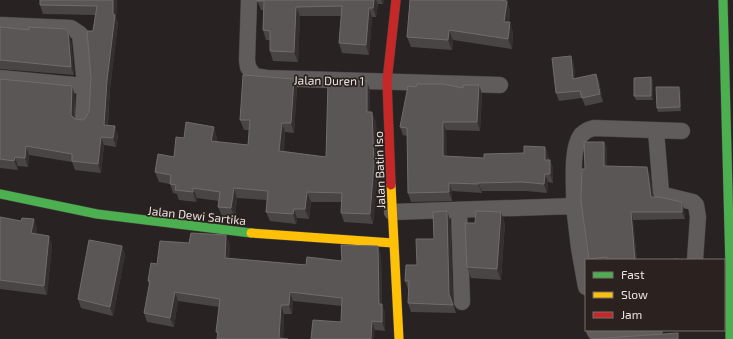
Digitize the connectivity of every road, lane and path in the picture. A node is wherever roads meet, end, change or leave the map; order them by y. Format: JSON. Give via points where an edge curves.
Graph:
{"nodes":[{"id":1,"x":249,"y":0,"type":"edge"},
{"id":2,"x":396,"y":0,"type":"edge"},
{"id":3,"x":723,"y":0,"type":"edge"},
{"id":4,"x":0,"y":25,"type":"edge"},
{"id":5,"x":0,"y":78,"type":"edge"},
{"id":6,"x":387,"y":81,"type":"junction"},
{"id":7,"x":500,"y":85,"type":"dead end"},
{"id":8,"x":85,"y":86,"type":"junction"},
{"id":9,"x":83,"y":120,"type":"edge"},
{"id":10,"x":656,"y":131,"type":"junction"},
{"id":11,"x":682,"y":131,"type":"dead end"},
{"id":12,"x":0,"y":194,"type":"edge"},
{"id":13,"x":574,"y":206,"type":"junction"},
{"id":14,"x":459,"y":210,"type":"junction"},
{"id":15,"x":392,"y":212,"type":"junction"},
{"id":16,"x":393,"y":243,"type":"junction"},
{"id":17,"x":695,"y":259,"type":"edge"},
{"id":18,"x":585,"y":281,"type":"edge"},
{"id":19,"x":462,"y":302,"type":"dead end"},
{"id":20,"x":594,"y":331,"type":"edge"},
{"id":21,"x":646,"y":331,"type":"edge"},
{"id":22,"x":399,"y":339,"type":"edge"},
{"id":23,"x":730,"y":339,"type":"edge"}],
"edges":[{"from":1,"to":6,"type":"street","name":"Jalan Duren 1","via":[[247,60],[254,76]]},
{"from":2,"to":6,"type":"street","name":"Jalan Batin Iso"},
{"from":3,"to":23,"type":"street"},
{"from":4,"to":8,"type":"street","via":[[71,28],[76,31],[81,39]]},
{"from":5,"to":8,"type":"street"},
{"from":6,"to":7,"type":"street"},
{"from":6,"to":15,"type":"street","name":"Jalan Batin Iso"},
{"from":8,"to":9,"type":"street"},
{"from":10,"to":11,"type":"street"},
{"from":10,"to":13,"type":"street","via":[[594,128],[581,135],[575,154]]},
{"from":10,"to":17,"type":"street","via":[[661,192],[696,205],[698,217]]},
{"from":12,"to":16,"type":"street","name":"Jalan Dewi Sartika","via":[[39,204],[147,222],[246,233]]},
{"from":13,"to":14,"type":"street"},
{"from":13,"to":18,"type":"street"},
{"from":14,"to":15,"type":"street"},
{"from":14,"to":19,"type":"street"},
{"from":15,"to":16,"type":"street","name":"Jalan Batin Iso"},
{"from":16,"to":22,"type":"street","name":"Jalan Batin Iso"},
{"from":20,"to":21,"type":"street","via":[[602,336]]}]}
